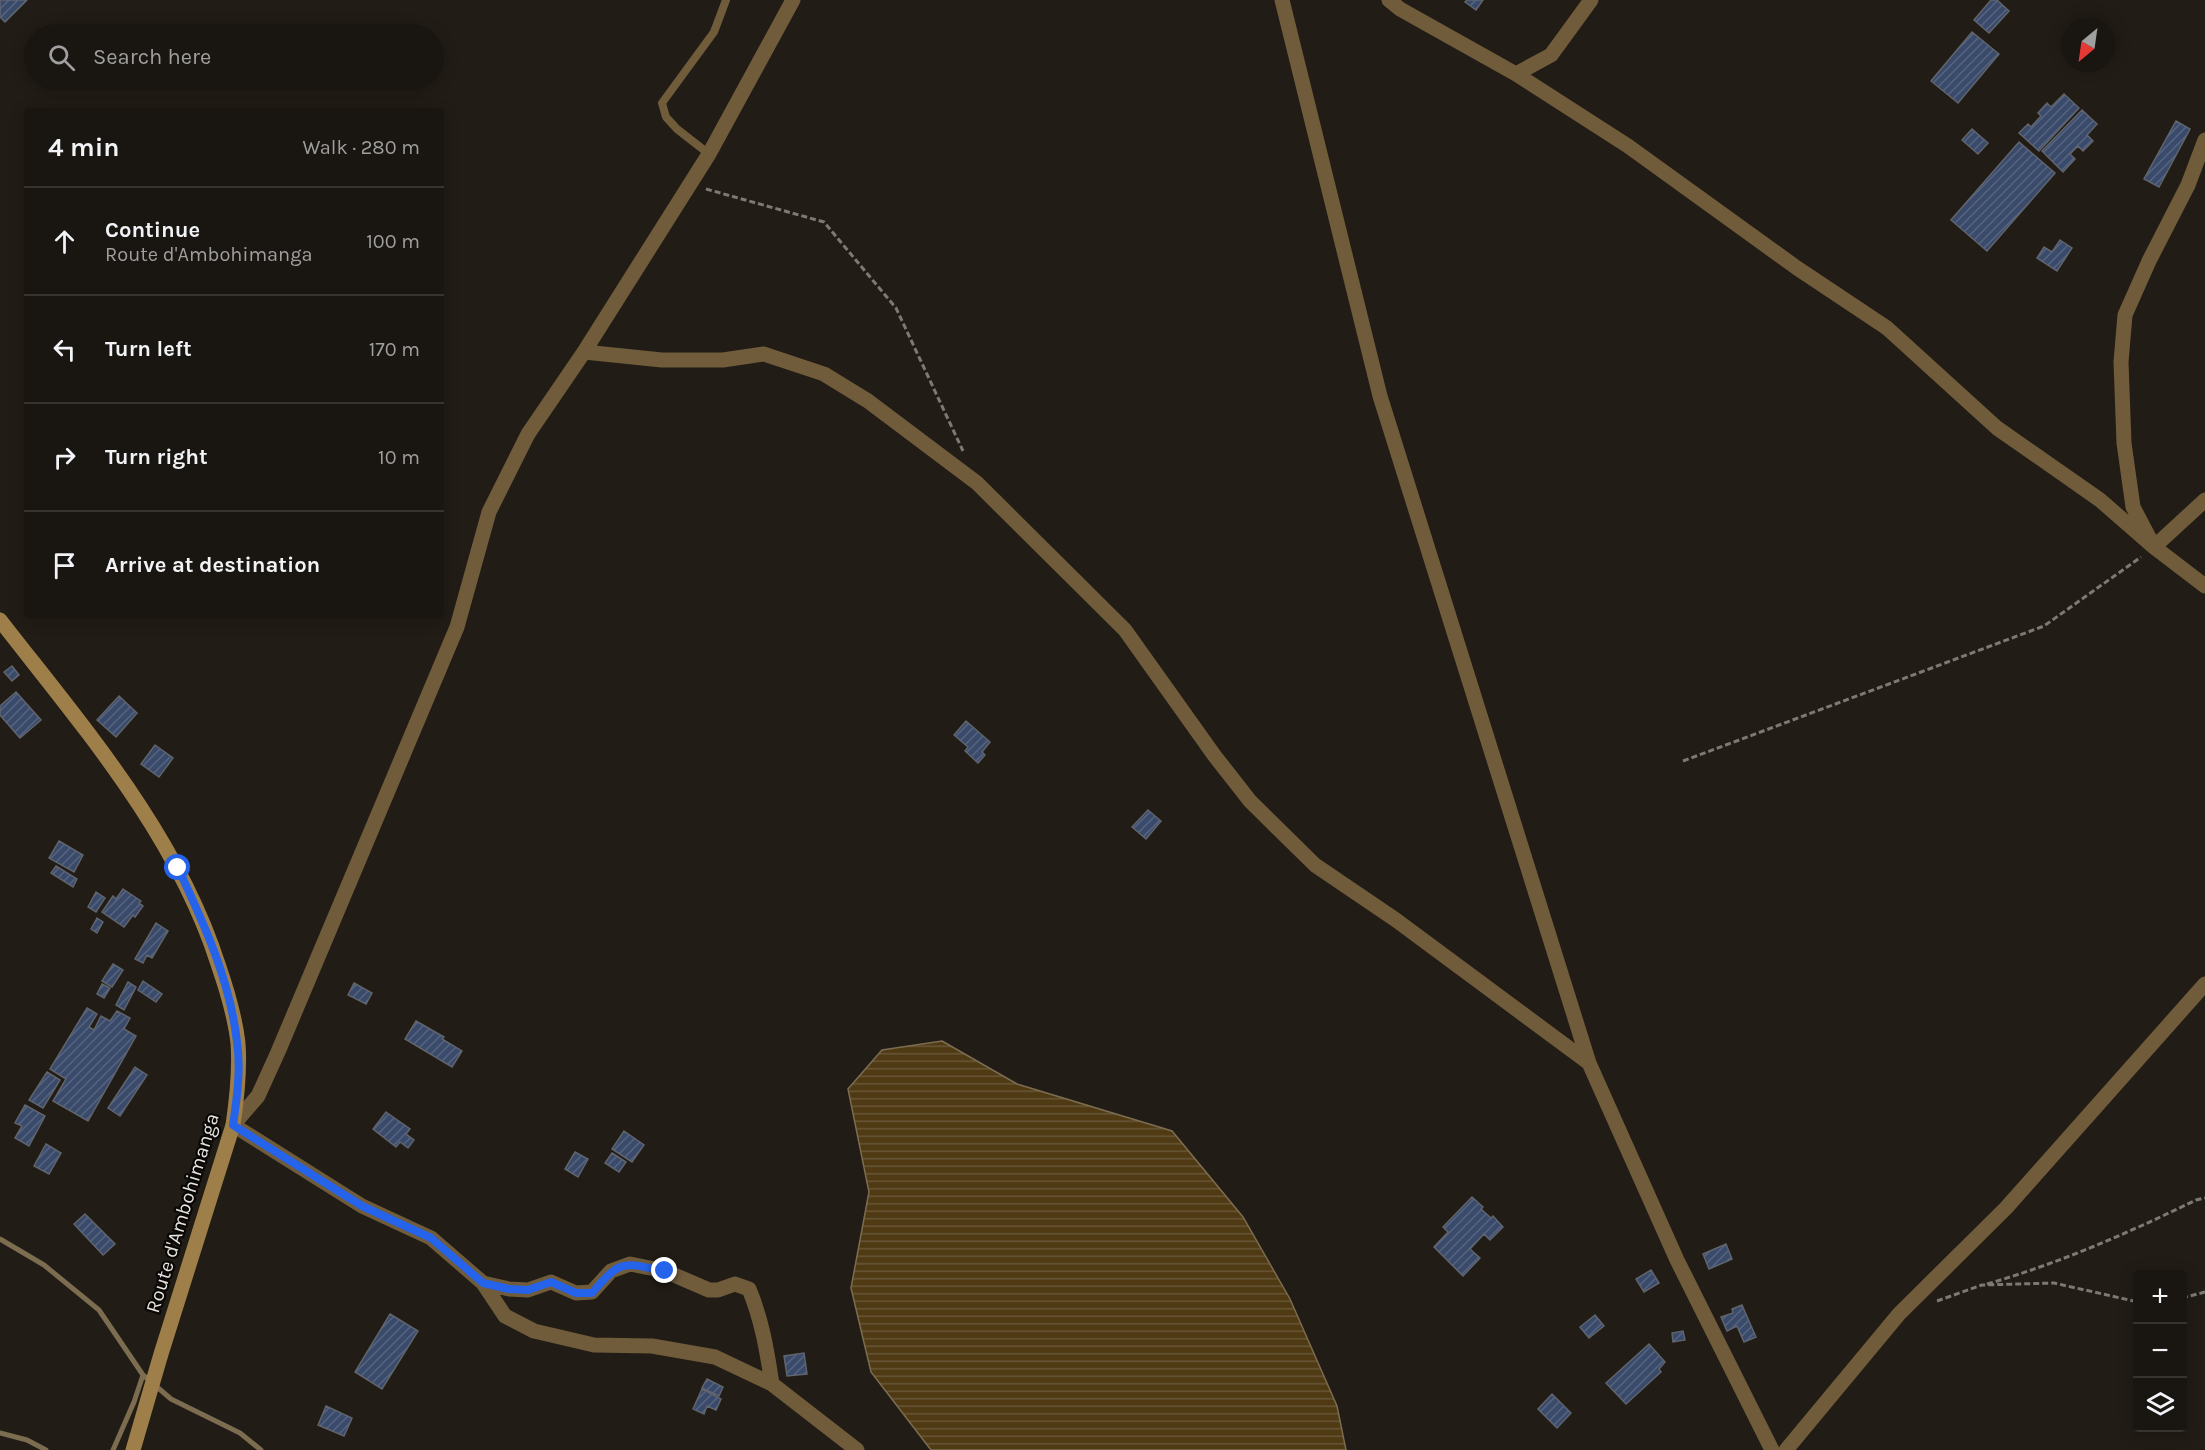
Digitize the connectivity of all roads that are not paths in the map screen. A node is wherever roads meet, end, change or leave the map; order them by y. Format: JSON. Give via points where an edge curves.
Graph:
{"nodes":[{"id":1,"x":726,"y":0,"type":"edge"},
{"id":2,"x":793,"y":0,"type":"edge"},
{"id":3,"x":1282,"y":0,"type":"edge"},
{"id":4,"x":1389,"y":0,"type":"edge"},
{"id":5,"x":1591,"y":0,"type":"edge"},
{"id":6,"x":1516,"y":74,"type":"junction"},
{"id":7,"x":2205,"y":140,"type":"edge"},
{"id":8,"x":709,"y":154,"type":"junction"},
{"id":9,"x":584,"y":352,"type":"junction"},
{"id":10,"x":2205,"y":500,"type":"edge"},
{"id":11,"x":2154,"y":548,"type":"junction"},
{"id":12,"x":2205,"y":586,"type":"edge"},
{"id":13,"x":0,"y":620,"type":"edge"},
{"id":14,"x":2205,"y":984,"type":"edge"},
{"id":15,"x":1589,"y":1063,"type":"junction"},
{"id":16,"x":233,"y":1125,"type":"junction"},
{"id":17,"x":483,"y":1283,"type":"junction"},
{"id":18,"x":772,"y":1384,"type":"junction"},
{"id":19,"x":133,"y":1450,"type":"edge"},
{"id":20,"x":857,"y":1450,"type":"edge"},
{"id":21,"x":1772,"y":1450,"type":"edge"},
{"id":22,"x":1786,"y":1450,"type":"edge"}],
"edges":[{"from":1,"to":8,"type":"lane","via":[[714,32],[662,103],[666,117],[677,129]]},
{"from":2,"to":8,"type":"street"},
{"from":3,"to":15,"type":"street","via":[[1380,396]]},
{"from":4,"to":6,"type":"street"},
{"from":5,"to":6,"type":"street","via":[[1551,55]]},
{"from":6,"to":11,"type":"street","via":[[1628,146],[1887,328],[1997,428],[2100,500]]},
{"from":7,"to":11,"type":"street","via":[[2188,186],[2125,315],[2121,362],[2124,443],[2133,507]]},
{"from":8,"to":9,"type":"street"},
{"from":9,"to":15,"type":"street","via":[[672,360],[723,360],[764,354],[824,374],[868,401],[977,483],[1125,630],[1250,801],[1315,865]]},
{"from":9,"to":16,"type":"street","via":[[528,434],[489,512],[452,638],[258,1096]]},
{"from":10,"to":11,"type":"street"},
{"from":11,"to":12,"type":"street"},
{"from":13,"to":16,"type":"street","name":"Route d'Ambohimanga","via":[[110,762],[178,868],[210,937],[230,998],[238,1044]]},
{"from":14,"to":22,"type":"street","via":[[2006,1208],[1899,1314]]},
{"from":15,"to":21,"type":"street","via":[[1677,1260]]},
{"from":16,"to":17,"type":"street","via":[[362,1206],[431,1238]]},
{"from":16,"to":19,"type":"street","name":"Route d'Ambohimanga"},
{"from":17,"to":18,"type":"street","via":[[505,1316],[534,1331],[594,1345],[652,1346],[715,1357]]},
{"from":17,"to":18,"type":"street","via":[[528,1290],[551,1282],[576,1293],[592,1293],[611,1271],[630,1263],[665,1271],[709,1290],[735,1284],[749,1289],[757,1308]]},
{"from":18,"to":20,"type":"street"}]}
